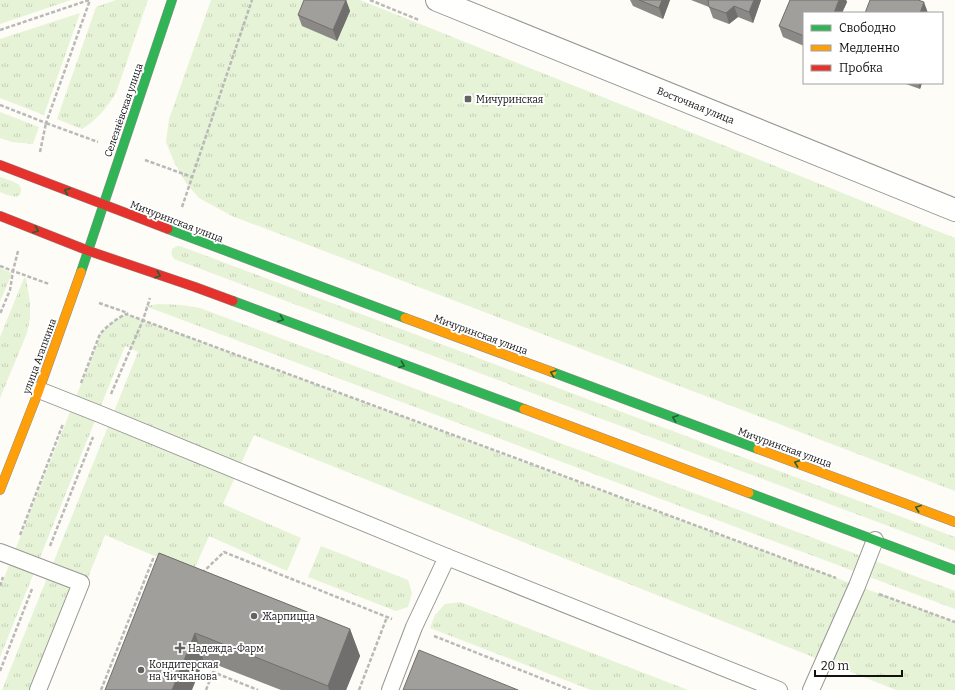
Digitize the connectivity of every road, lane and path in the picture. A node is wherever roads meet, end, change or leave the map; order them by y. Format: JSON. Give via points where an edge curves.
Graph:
{"nodes":[{"id":1,"x":90,"y":0,"type":"edge"},
{"id":2,"x":172,"y":0,"type":"edge"},
{"id":3,"x":252,"y":0,"type":"edge"},
{"id":4,"x":437,"y":0,"type":"edge"},
{"id":5,"x":0,"y":30,"type":"edge"},
{"id":6,"x":0,"y":105,"type":"edge"},
{"id":7,"x":0,"y":165,"type":"edge"},
{"id":8,"x":104,"y":205,"type":"junction"},
{"id":9,"x":955,"y":210,"type":"edge"},
{"id":10,"x":0,"y":216,"type":"edge"},
{"id":11,"x":96,"y":228,"type":"joint"},
{"id":12,"x":173,"y":231,"type":"junction"},
{"id":13,"x":89,"y":251,"type":"junction"},
{"id":14,"x":0,"y":266,"type":"edge"},
{"id":15,"x":158,"y":275,"type":"junction"},
{"id":16,"x":0,"y":314,"type":"edge"},
{"id":17,"x":143,"y":320,"type":"junction"},
{"id":18,"x":39,"y":390,"type":"junction"},
{"id":19,"x":72,"y":403,"type":"junction"},
{"id":20,"x":102,"y":415,"type":"junction"},
{"id":21,"x":4,"y":465,"type":"edge"},
{"id":22,"x":0,"y":490,"type":"edge"},
{"id":23,"x":955,"y":522,"type":"edge"},
{"id":24,"x":20,"y":536,"type":"dead end"},
{"id":25,"x":875,"y":540,"type":"junction"},
{"id":26,"x":49,"y":546,"type":"dead end"},
{"id":27,"x":0,"y":552,"type":"edge"},
{"id":28,"x":447,"y":557,"type":"junction"},
{"id":29,"x":165,"y":564,"type":"edge"},
{"id":30,"x":955,"y":570,"type":"edge"},
{"id":31,"x":6,"y":571,"type":"dead end"},
{"id":32,"x":197,"y":578,"type":"edge"},
{"id":33,"x":35,"y":583,"type":"dead end"},
{"id":34,"x":0,"y":586,"type":"edge"},
{"id":35,"x":857,"y":586,"type":"junction"},
{"id":36,"x":387,"y":617,"type":"junction"},
{"id":37,"x":955,"y":622,"type":"edge"},
{"id":38,"x":414,"y":627,"type":"junction"},
{"id":39,"x":0,"y":671,"type":"edge"},
{"id":40,"x":38,"y":690,"type":"edge"},
{"id":41,"x":101,"y":690,"type":"edge"},
{"id":42,"x":206,"y":690,"type":"edge"},
{"id":43,"x":258,"y":690,"type":"edge"},
{"id":44,"x":359,"y":690,"type":"edge"},
{"id":45,"x":390,"y":690,"type":"edge"},
{"id":46,"x":571,"y":690,"type":"edge"},
{"id":47,"x":779,"y":690,"type":"edge"},
{"id":48,"x":811,"y":690,"type":"edge"}],
"edges":[{"from":1,"to":5,"type":"path"},
{"from":1,"to":6,"type":"path","via":[[46,123]]},
{"from":2,"to":8,"type":"main road","name":"Селезнёвская улица"},
{"from":3,"to":12,"type":"path"},
{"from":4,"to":9,"type":"street","name":"Восточная улица"},
{"from":8,"to":7,"type":"main road","name":"Мичуринская улица","one_way":true},
{"from":8,"to":11,"type":"main road","name":"Селезнёвская улица"},
{"from":8,"to":12,"type":"main road","name":"Мичуринская улица"},
{"from":10,"to":13,"type":"main road","one_way":true},
{"from":11,"to":13,"type":"main road","name":"улица Агапкина"},
{"from":23,"to":12,"type":"main road","name":"Мичуринская улица","one_way":true},
{"from":13,"to":15,"type":"main road"},
{"from":13,"to":18,"type":"main road","name":"улица Агапкина"},
{"from":14,"to":16,"type":"path","via":[[13,271],[10,290]]},
{"from":15,"to":17,"type":"path"},
{"from":15,"to":25,"type":"main road","one_way":true},
{"from":17,"to":19,"type":"path","via":[[126,314],[105,328],[100,334]]},
{"from":17,"to":20,"type":"path"},
{"from":17,"to":35,"type":"path"},
{"from":18,"to":19,"type":"lane"},
{"from":18,"to":21,"type":"main road","name":"улица Агапкина"},
{"from":19,"to":20,"type":"lane"},
{"from":19,"to":24,"type":"path"},
{"from":20,"to":26,"type":"path"},
{"from":20,"to":28,"type":"lane"},
{"from":21,"to":22,"type":"main road","name":"улица Агапкина"},
{"from":25,"to":30,"type":"main road"},
{"from":25,"to":35,"type":"lane"},
{"from":27,"to":40,"type":"lane","via":[[81,583]]},
{"from":28,"to":38,"type":"lane"},
{"from":28,"to":47,"type":"lane"},
{"from":29,"to":41,"type":"path","via":[[152,559]]},
{"from":31,"to":34,"type":"path"},
{"from":32,"to":36,"type":"path","via":[[224,552]]},
{"from":33,"to":39,"type":"path"},
{"from":35,"to":37,"type":"path"},
{"from":35,"to":48,"type":"lane"},
{"from":36,"to":38,"type":"path"},
{"from":36,"to":44,"type":"path"},
{"from":38,"to":45,"type":"lane"},
{"from":38,"to":46,"type":"path"},
{"from":42,"to":43,"type":"path","via":[[213,672]]}]}
